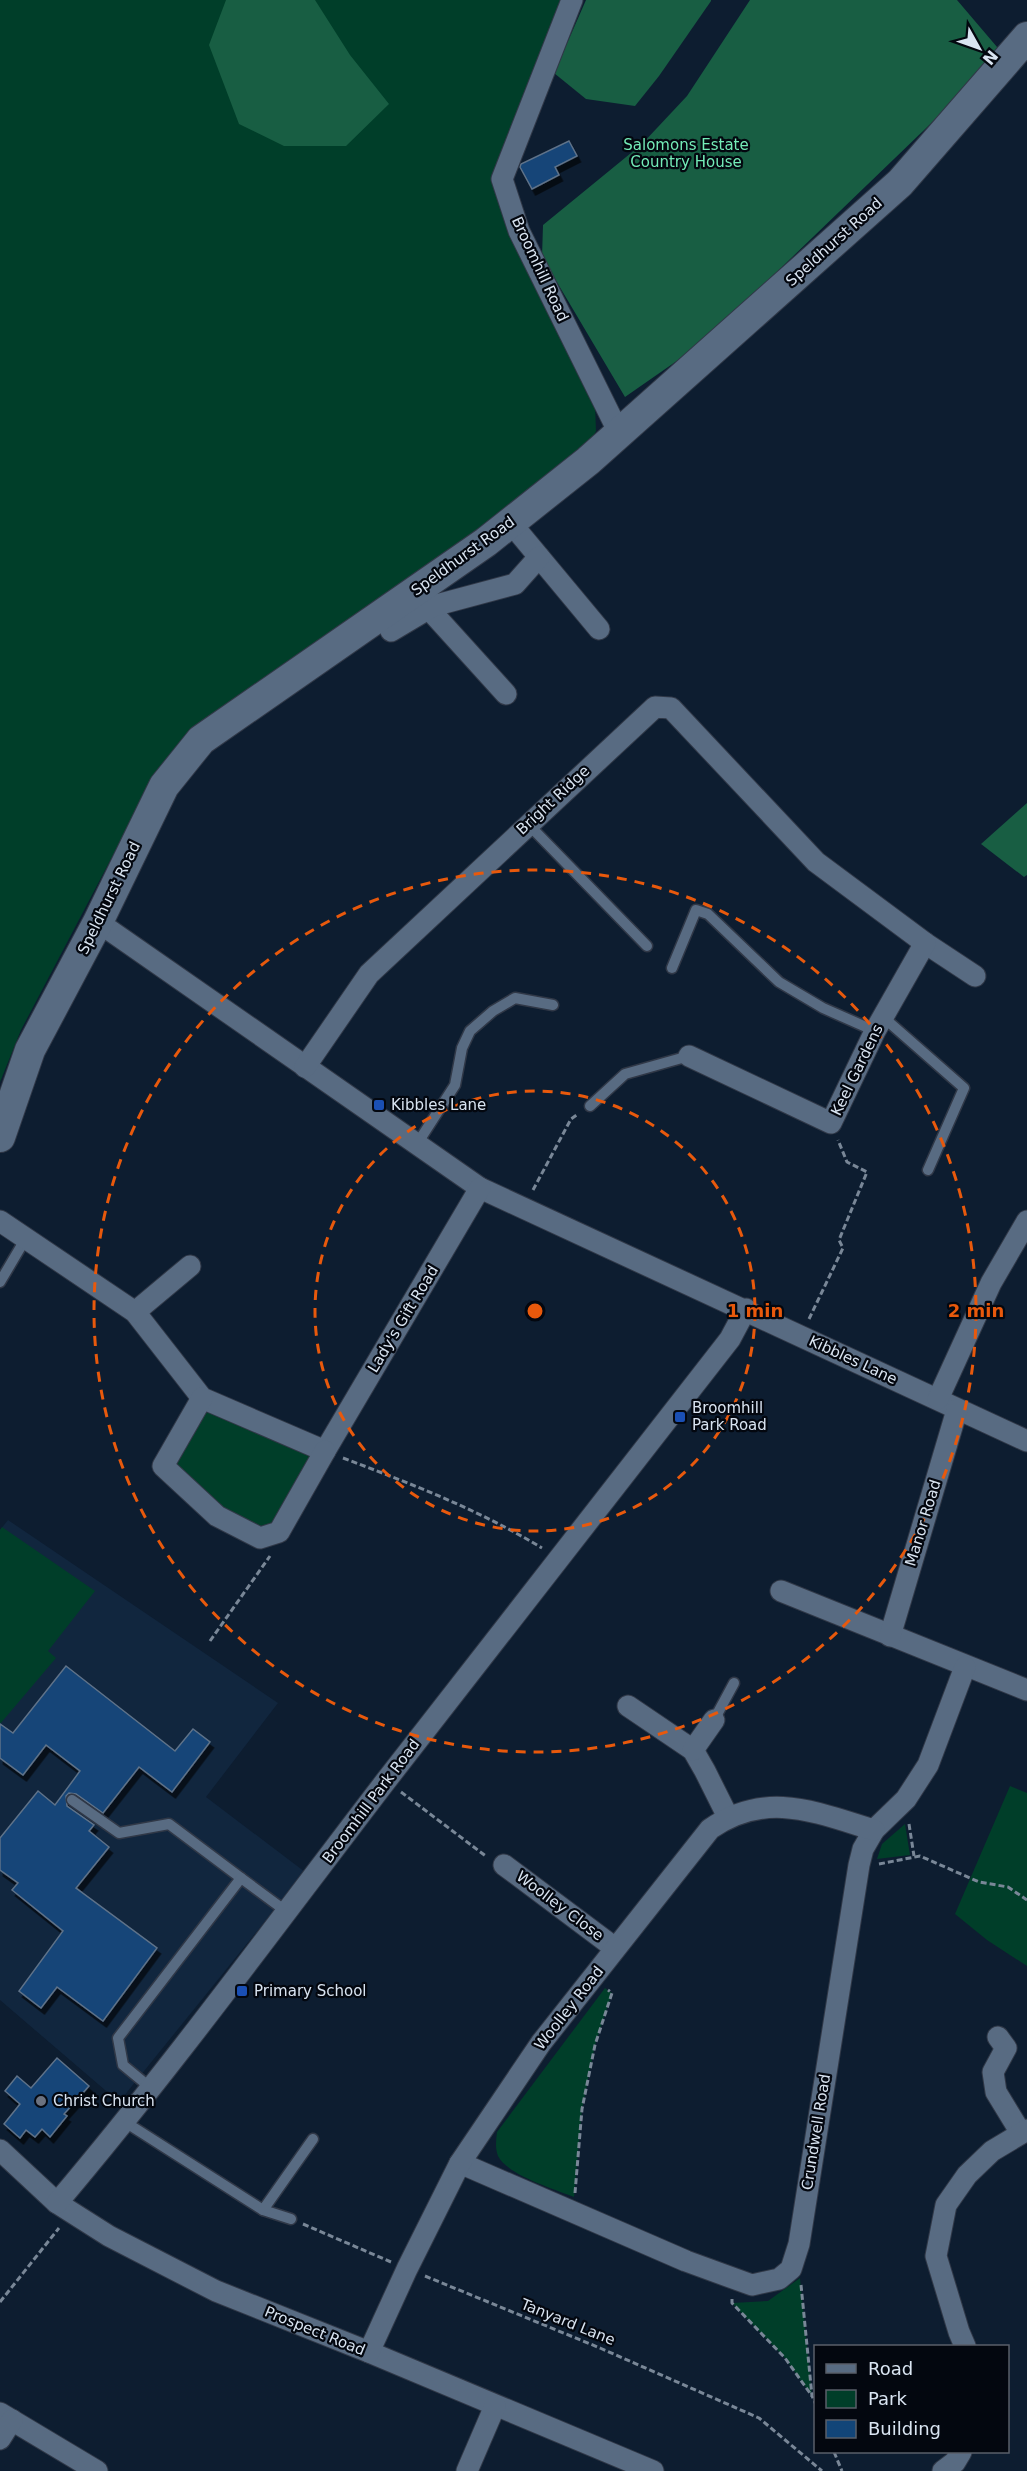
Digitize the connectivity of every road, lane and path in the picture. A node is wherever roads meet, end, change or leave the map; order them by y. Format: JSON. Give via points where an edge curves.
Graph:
{"nodes":[{"id":1,"x":572,"y":0,"type":"edge"},
{"id":2,"x":1027,"y":37,"type":"edge"},
{"id":3,"x":619,"y":433,"type":"junction"},
{"id":4,"x":510,"y":522,"type":"junction"},
{"id":5,"x":539,"y":557,"type":"junction"},
{"id":6,"x":429,"y":609,"type":"junction"},
{"id":7,"x":599,"y":629,"type":"dead end"},
{"id":8,"x":391,"y":631,"type":"dead end"},
{"id":9,"x":506,"y":694,"type":"dead end"},
{"id":10,"x":528,"y":824,"type":"junction"},
{"id":11,"x":98,"y":922,"type":"junction"},
{"id":12,"x":925,"y":943,"type":"junction"},
{"id":13,"x":647,"y":946,"type":"dead end"},
{"id":14,"x":672,"y":968,"type":"dead end"},
{"id":15,"x":975,"y":976,"type":"dead end"},
{"id":16,"x":553,"y":1005,"type":"dead end"},
{"id":17,"x":879,"y":1024,"type":"junction"},
{"id":18,"x":689,"y":1056,"type":"joint"},
{"id":19,"x":305,"y":1067,"type":"junction"},
{"id":20,"x":590,"y":1106,"type":"joint"},
{"id":21,"x":831,"y":1123,"type":"junction"},
{"id":22,"x":0,"y":1137,"type":"edge"},
{"id":23,"x":417,"y":1144,"type":"junction"},
{"id":24,"x":928,"y":1170,"type":"dead end"},
{"id":25,"x":480,"y":1188,"type":"junction"},
{"id":26,"x":523,"y":1208,"type":"junction"},
{"id":27,"x":0,"y":1221,"type":"edge"},
{"id":28,"x":1027,"y":1221,"type":"edge"},
{"id":29,"x":26,"y":1238,"type":"junction"},
{"id":30,"x":190,"y":1266,"type":"dead end"},
{"id":31,"x":0,"y":1282,"type":"edge"},
{"id":32,"x":746,"y":1309,"type":"junction"},
{"id":33,"x":135,"y":1312,"type":"junction"},
{"id":34,"x":800,"y":1336,"type":"junction"},
{"id":35,"x":202,"y":1398,"type":"junction"},
{"id":36,"x":938,"y":1399,"type":"junction"},
{"id":37,"x":957,"y":1410,"type":"junction"},
{"id":38,"x":1027,"y":1441,"type":"edge"},
{"id":39,"x":325,"y":1451,"type":"junction"},
{"id":40,"x":279,"y":1532,"type":"junction"},
{"id":41,"x":560,"y":1560,"type":"junction"},
{"id":42,"x":781,"y":1591,"type":"dead end"},
{"id":43,"x":890,"y":1636,"type":"junction"},
{"id":44,"x":210,"y":1641,"type":"dead end"},
{"id":45,"x":965,"y":1667,"type":"junction"},
{"id":46,"x":734,"y":1683,"type":"dead end"},
{"id":47,"x":1027,"y":1690,"type":"edge"},
{"id":48,"x":628,"y":1706,"type":"dead end"},
{"id":49,"x":714,"y":1720,"type":"joint"},
{"id":50,"x":693,"y":1750,"type":"junction"},
{"id":51,"x":386,"y":1781,"type":"junction"},
{"id":52,"x":906,"y":1799,"type":"junction"},
{"id":53,"x":72,"y":1800,"type":"dead end"},
{"id":54,"x":728,"y":1817,"type":"junction"},
{"id":55,"x":874,"y":1830,"type":"junction"},
{"id":56,"x":915,"y":1857,"type":"junction"},
{"id":57,"x":504,"y":1864,"type":"joint"},
{"id":58,"x":859,"y":1865,"type":"junction"},
{"id":59,"x":241,"y":1878,"type":"junction"},
{"id":60,"x":1027,"y":1900,"type":"edge"},
{"id":61,"x":287,"y":1912,"type":"junction"},
{"id":62,"x":615,"y":1948,"type":"junction"},
{"id":63,"x":592,"y":1978,"type":"junction"},
{"id":64,"x":998,"y":2037,"type":"dead end"},
{"id":65,"x":152,"y":2089,"type":"junction"},
{"id":66,"x":125,"y":2122,"type":"junction"},
{"id":67,"x":1024,"y":2131,"type":"edge"},
{"id":68,"x":313,"y":2139,"type":"dead end"},
{"id":69,"x":0,"y":2151,"type":"edge"},
{"id":70,"x":460,"y":2163,"type":"junction"},
{"id":71,"x":64,"y":2208,"type":"junction"},
{"id":72,"x":263,"y":2210,"type":"junction"},
{"id":73,"x":573,"y":2210,"type":"junction"},
{"id":74,"x":291,"y":2219,"type":"joint"},
{"id":75,"x":407,"y":2269,"type":"junction"},
{"id":76,"x":791,"y":2269,"type":"junction"},
{"id":77,"x":731,"y":2277,"type":"junction"},
{"id":78,"x":0,"y":2302,"type":"edge"},
{"id":79,"x":964,"y":2345,"type":"edge"},
{"id":80,"x":369,"y":2352,"type":"junction"},
{"id":81,"x":812,"y":2396,"type":"junction"},
{"id":82,"x":814,"y":2400,"type":"edge"},
{"id":83,"x":495,"y":2406,"type":"junction"},
{"id":84,"x":6,"y":2416,"type":"edge"},
{"id":85,"x":0,"y":2439,"type":"edge"},
{"id":86,"x":835,"y":2453,"type":"edge"},
{"id":87,"x":97,"y":2471,"type":"edge"},
{"id":88,"x":467,"y":2471,"type":"edge"},
{"id":89,"x":653,"y":2471,"type":"edge"},
{"id":90,"x":822,"y":2471,"type":"edge"},
{"id":91,"x":842,"y":2471,"type":"edge"}],
"edges":[{"from":1,"to":3,"type":"street","name":"Broomhill Road","via":[[502,179],[519,231]]},
{"from":2,"to":3,"type":"street","name":"Speldhurst Road","via":[[900,183]]},
{"from":3,"to":4,"type":"street","name":"Speldhurst Road"},
{"from":4,"to":5,"type":"street"},
{"from":4,"to":11,"type":"street","name":"Speldhurst Road","via":[[201,740],[164,786]]},
{"from":5,"to":6,"type":"street","via":[[515,584]]},
{"from":5,"to":7,"type":"street"},
{"from":6,"to":8,"type":"street"},
{"from":6,"to":9,"type":"street"},
{"from":10,"to":12,"type":"street","name":"Bright Ridge","via":[[655,707],[670,708],[816,862]]},
{"from":10,"to":13,"type":"lane"},
{"from":10,"to":19,"type":"street","name":"Bright Ridge","via":[[369,974]]},
{"from":11,"to":19,"type":"street","name":"Kibbles Lane"},
{"from":11,"to":22,"type":"street","name":"Speldhurst Road","via":[[30,1050]]},
{"from":12,"to":15,"type":"street"},
{"from":12,"to":17,"type":"street","name":"Keel Gardens"},
{"from":14,"to":17,"type":"lane","via":[[696,910],[708,914],[779,982],[823,1008]]},
{"from":16,"to":23,"type":"lane","via":[[515,998],[470,1031],[462,1048],[455,1085]]},
{"from":17,"to":21,"type":"street","name":"Keel Gardens"},
{"from":17,"to":24,"type":"lane","via":[[964,1088]]},
{"from":18,"to":20,"type":"lane","via":[[625,1074]]},
{"from":18,"to":21,"type":"street","name":"Keel Gardens"},
{"from":19,"to":23,"type":"street","name":"Kibbles Lane"},
{"from":20,"to":26,"type":"path","via":[[571,1119]]},
{"from":21,"to":34,"type":"path","via":[[847,1162],[867,1172],[839,1240],[843,1248]]},
{"from":23,"to":25,"type":"street","name":"Kibbles Lane"},
{"from":25,"to":26,"type":"street","name":"Kibbles Lane"},
{"from":25,"to":39,"type":"street","name":"Lady's Gift Road"},
{"from":26,"to":32,"type":"street","name":"Kibbles Lane"},
{"from":27,"to":29,"type":"street"},
{"from":28,"to":36,"type":"street","via":[[991,1283]]},
{"from":29,"to":31,"type":"lane"},
{"from":29,"to":33,"type":"street"},
{"from":30,"to":33,"type":"street"},
{"from":32,"to":34,"type":"street","name":"Kibbles Lane"},
{"from":32,"to":41,"type":"street","name":"Broomhill Park Road","via":[[730,1339]]},
{"from":33,"to":35,"type":"street"},
{"from":34,"to":36,"type":"street","name":"Kibbles Lane"},
{"from":35,"to":39,"type":"street"},
{"from":35,"to":40,"type":"street","via":[[163,1466],[217,1516],[260,1538]]},
{"from":36,"to":37,"type":"street","name":"Kibbles Lane"},
{"from":37,"to":38,"type":"street","name":"Kibbles Lane"},
{"from":37,"to":43,"type":"street","name":"Manor Road"},
{"from":39,"to":40,"type":"street","name":"Lady's Gift Road"},
{"from":39,"to":41,"type":"path","via":[[448,1499],[506,1526]]},
{"from":40,"to":44,"type":"path","via":[[270,1557]]},
{"from":41,"to":51,"type":"street","name":"Broomhill Park Road"},
{"from":42,"to":43,"type":"street"},
{"from":43,"to":45,"type":"street"},
{"from":45,"to":47,"type":"street"},
{"from":45,"to":52,"type":"street","name":"Crundwell Road","via":[[927,1766]]},
{"from":46,"to":49,"type":"lane"},
{"from":48,"to":50,"type":"street"},
{"from":49,"to":50,"type":"street"},
{"from":50,"to":54,"type":"street"},
{"from":51,"to":57,"type":"path","via":[[495,1863]]},
{"from":51,"to":61,"type":"street","name":"Broomhill Park Road"},
{"from":52,"to":55,"type":"street","name":"Crundwell Road"},
{"from":52,"to":56,"type":"path"},
{"from":53,"to":59,"type":"lane","via":[[119,1833],[169,1824]]},
{"from":54,"to":55,"type":"street","name":"Woolley Road","via":[[769,1806],[810,1810]]},
{"from":54,"to":62,"type":"street","name":"Woolley Road","via":[[710,1829]]},
{"from":55,"to":58,"type":"street","name":"Crundwell Road"},
{"from":56,"to":58,"type":"path"},
{"from":56,"to":60,"type":"path","via":[[979,1882],[1008,1887]]},
{"from":57,"to":62,"type":"street","name":"Woolley Close"},
{"from":58,"to":76,"type":"street","name":"Crundwell Road","via":[[799,2244]]},
{"from":59,"to":61,"type":"lane"},
{"from":59,"to":65,"type":"lane","via":[[118,2038],[123,2064]]},
{"from":61,"to":65,"type":"street","name":"Broomhill Park Road"},
{"from":62,"to":63,"type":"street","name":"Woolley Road"},
{"from":63,"to":70,"type":"street","name":"Woolley Road","via":[[541,2043]]},
{"from":63,"to":73,"type":"path","via":[[612,1994],[595,2045],[582,2109]]},
{"from":64,"to":67,"type":"street","via":[[1006,2048],[993,2072],[996,2092]]},
{"from":65,"to":66,"type":"street","name":"Broomhill Park Road"},
{"from":66,"to":71,"type":"street","name":"Broomhill Park Road"},
{"from":66,"to":72,"type":"lane"},
{"from":67,"to":79,"type":"street","via":[[992,2151],[967,2175],[946,2205],[936,2256]]},
{"from":68,"to":72,"type":"lane"},
{"from":69,"to":71,"type":"street","name":"Prospect Road"},
{"from":70,"to":73,"type":"street"},
{"from":70,"to":75,"type":"street","name":"Woolley Road"},
{"from":71,"to":78,"type":"path"},
{"from":71,"to":80,"type":"street","name":"Prospect Road","via":[[109,2236],[216,2291]]},
{"from":72,"to":74,"type":"lane"},
{"from":73,"to":77,"type":"street"},
{"from":74,"to":75,"type":"path","name":"Tanyard Lane"},
{"from":75,"to":80,"type":"street","name":"Woolley Road"},
{"from":75,"to":90,"type":"path","name":"Tanyard Lane","via":[[759,2418]]},
{"from":76,"to":77,"type":"street","via":[[779,2279],[753,2285]]},
{"from":76,"to":81,"type":"path","via":[[800,2278]]},
{"from":77,"to":81,"type":"path","via":[[732,2303],[785,2358]]},
{"from":80,"to":83,"type":"street","name":"Prospect Road"},
{"from":81,"to":82,"type":"path"},
{"from":83,"to":88,"type":"street"},
{"from":83,"to":89,"type":"street","name":"Prospect Road"},
{"from":84,"to":85,"type":"street"},
{"from":84,"to":87,"type":"street"},
{"from":86,"to":91,"type":"path"}]}
